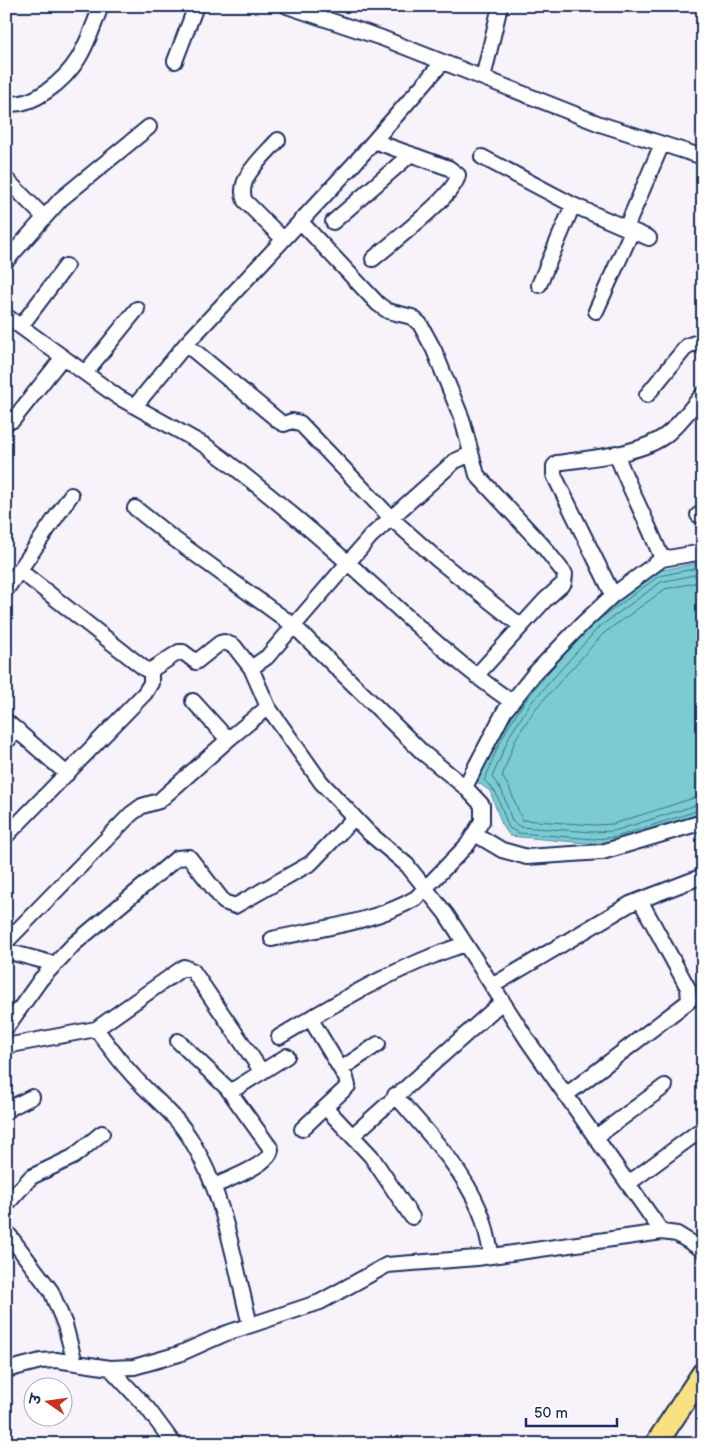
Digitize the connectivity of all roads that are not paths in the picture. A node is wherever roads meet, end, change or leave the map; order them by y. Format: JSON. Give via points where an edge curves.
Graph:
{"nodes":[{"id":1,"x":101,"y":6,"type":"edge"},
{"id":2,"x":196,"y":6,"type":"edge"},
{"id":3,"x":287,"y":6,"type":"edge"},
{"id":4,"x":500,"y":6,"type":"edge"},
{"id":5,"x":175,"y":60,"type":"dead end"},
{"id":6,"x":442,"y":63,"type":"junction"},
{"id":7,"x":483,"y":78,"type":"junction"},
{"id":8,"x":6,"y":103,"type":"edge"},
{"id":9,"x":149,"y":126,"type":"dead end"},
{"id":10,"x":278,"y":140,"type":"dead end"},
{"id":11,"x":374,"y":141,"type":"junction"},
{"id":12,"x":662,"y":144,"type":"junction"},
{"id":13,"x":411,"y":154,"type":"junction"},
{"id":14,"x":482,"y":157,"type":"dead end"},
{"id":15,"x":703,"y":157,"type":"edge"},
{"id":16,"x":6,"y":179,"type":"edge"},
{"id":17,"x":573,"y":204,"type":"junction"},
{"id":18,"x":44,"y":216,"type":"junction"},
{"id":19,"x":300,"y":221,"type":"junction"},
{"id":20,"x":333,"y":222,"type":"dead end"},
{"id":21,"x":629,"y":230,"type":"junction"},
{"id":22,"x":649,"y":238,"type":"dead end"},
{"id":23,"x":282,"y":239,"type":"junction"},
{"id":24,"x":373,"y":259,"type":"dead end"},
{"id":25,"x":6,"y":260,"type":"edge"},
{"id":26,"x":66,"y":266,"type":"dead end"},
{"id":27,"x":539,"y":285,"type":"dead end"},
{"id":28,"x":138,"y":310,"type":"dead end"},
{"id":29,"x":596,"y":311,"type":"dead end"},
{"id":30,"x":6,"y":316,"type":"edge"},
{"id":31,"x":21,"y":326,"type":"junction"},
{"id":32,"x":186,"y":344,"type":"junction"},
{"id":33,"x":703,"y":348,"type":"edge"},
{"id":34,"x":63,"y":357,"type":"junction"},
{"id":35,"x":84,"y":373,"type":"junction"},
{"id":36,"x":703,"y":394,"type":"edge"},
{"id":37,"x":647,"y":395,"type":"dead end"},
{"id":38,"x":135,"y":406,"type":"junction"},
{"id":39,"x":6,"y":422,"type":"edge"},
{"id":40,"x":616,"y":453,"type":"junction"},
{"id":41,"x":471,"y":454,"type":"junction"},
{"id":42,"x":71,"y":495,"type":"dead end"},
{"id":43,"x":135,"y":508,"type":"dead end"},
{"id":44,"x":391,"y":518,"type":"junction"},
{"id":45,"x":703,"y":552,"type":"edge"},
{"id":46,"x":662,"y":559,"type":"junction"},
{"id":47,"x":347,"y":562,"type":"junction"},
{"id":48,"x":19,"y":570,"type":"junction"},
{"id":49,"x":6,"y":590,"type":"edge"},
{"id":50,"x":613,"y":595,"type":"junction"},
{"id":51,"x":293,"y":625,"type":"junction"},
{"id":52,"x":521,"y":626,"type":"junction"},
{"id":53,"x":251,"y":668,"type":"junction"},
{"id":54,"x":151,"y":670,"type":"junction"},
{"id":55,"x":476,"y":676,"type":"junction"},
{"id":56,"x":193,"y":701,"type":"dead end"},
{"id":57,"x":512,"y":702,"type":"junction"},
{"id":58,"x":268,"y":707,"type":"junction"},
{"id":59,"x":6,"y":721,"type":"edge"},
{"id":60,"x":18,"y":730,"type":"junction"},
{"id":61,"x":230,"y":738,"type":"junction"},
{"id":62,"x":6,"y":742,"type":"edge"},
{"id":63,"x":67,"y":774,"type":"junction"},
{"id":64,"x":466,"y":787,"type":"junction"},
{"id":65,"x":354,"y":818,"type":"junction"},
{"id":66,"x":703,"y":822,"type":"edge"},
{"id":67,"x":475,"y":834,"type":"junction"},
{"id":68,"x":6,"y":836,"type":"edge"},
{"id":69,"x":703,"y":876,"type":"edge"},
{"id":70,"x":427,"y":889,"type":"junction"},
{"id":71,"x":640,"y":900,"type":"junction"},
{"id":72,"x":272,"y":939,"type":"dead end"},
{"id":73,"x":6,"y":942,"type":"edge"},
{"id":74,"x":465,"y":944,"type":"junction"},
{"id":75,"x":6,"y":951,"type":"edge"},
{"id":76,"x":54,"y":964,"type":"junction"},
{"id":77,"x":492,"y":986,"type":"junction"},
{"id":78,"x":696,"y":999,"type":"edge"},
{"id":79,"x":502,"y":1002,"type":"junction"},
{"id":80,"x":310,"y":1018,"type":"junction"},
{"id":81,"x":6,"y":1028,"type":"edge"},
{"id":82,"x":96,"y":1029,"type":"junction"},
{"id":83,"x":279,"y":1037,"type":"dead end"},
{"id":84,"x":178,"y":1041,"type":"dead end"},
{"id":85,"x":378,"y":1044,"type":"dead end"},
{"id":86,"x":6,"y":1046,"type":"edge"},
{"id":87,"x":287,"y":1056,"type":"dead end"},
{"id":88,"x":341,"y":1069,"type":"junction"},
{"id":89,"x":262,"y":1072,"type":"junction"},
{"id":90,"x":665,"y":1086,"type":"dead end"},
{"id":91,"x":230,"y":1092,"type":"junction"},
{"id":92,"x":395,"y":1095,"type":"junction"},
{"id":93,"x":566,"y":1095,"type":"junction"},
{"id":94,"x":32,"y":1097,"type":"dead end"},
{"id":95,"x":326,"y":1108,"type":"junction"},
{"id":96,"x":6,"y":1112,"type":"edge"},
{"id":97,"x":302,"y":1129,"type":"dead end"},
{"id":98,"x":698,"y":1132,"type":"dead end"},
{"id":99,"x":102,"y":1133,"type":"dead end"},
{"id":100,"x":352,"y":1136,"type":"junction"},
{"id":101,"x":596,"y":1137,"type":"junction"},
{"id":102,"x":629,"y":1183,"type":"junction"},
{"id":103,"x":214,"y":1186,"type":"junction"},
{"id":104,"x":6,"y":1205,"type":"edge"},
{"id":105,"x":412,"y":1217,"type":"dead end"},
{"id":106,"x":6,"y":1231,"type":"edge"},
{"id":107,"x":662,"y":1232,"type":"junction"},
{"id":108,"x":702,"y":1249,"type":"edge"},
{"id":109,"x":492,"y":1256,"type":"junction"},
{"id":110,"x":250,"y":1325,"type":"junction"},
{"id":111,"x":76,"y":1363,"type":"junction"},
{"id":112,"x":110,"y":1368,"type":"junction"},
{"id":113,"x":6,"y":1370,"type":"edge"},
{"id":114,"x":703,"y":1373,"type":"edge"},
{"id":115,"x":703,"y":1400,"type":"edge"},
{"id":116,"x":174,"y":1444,"type":"edge"},
{"id":117,"x":656,"y":1444,"type":"edge"},
{"id":118,"x":674,"y":1444,"type":"edge"}],
"edges":[{"from":1,"to":8,"type":"street","via":[[83,50],[69,72],[29,101]]},
{"from":2,"to":5,"type":"street"},
{"from":3,"to":6,"type":"street","via":[[382,38]]},
{"from":4,"to":7,"type":"street"},
{"from":6,"to":7,"type":"street"},
{"from":6,"to":11,"type":"street"},
{"from":7,"to":12,"type":"street","via":[[600,124]]},
{"from":9,"to":18,"type":"street"},
{"from":10,"to":23,"type":"street","via":[[247,177],[241,193]]},
{"from":11,"to":13,"type":"street"},
{"from":11,"to":19,"type":"street"},
{"from":12,"to":15,"type":"street"},
{"from":12,"to":21,"type":"street"},
{"from":13,"to":20,"type":"street"},
{"from":13,"to":24,"type":"street","via":[[456,172],[458,180],[443,199]]},
{"from":14,"to":17,"type":"street"},
{"from":16,"to":18,"type":"street"},
{"from":17,"to":21,"type":"street"},
{"from":17,"to":27,"type":"street"},
{"from":18,"to":25,"type":"street"},
{"from":19,"to":23,"type":"street"},
{"from":19,"to":41,"type":"street","via":[[378,304],[388,311],[412,317],[420,324],[462,419]]},
{"from":21,"to":22,"type":"street"},
{"from":21,"to":29,"type":"street"},
{"from":23,"to":32,"type":"street"},
{"from":26,"to":31,"type":"street"},
{"from":28,"to":35,"type":"street"},
{"from":30,"to":31,"type":"street"},
{"from":31,"to":34,"type":"street"},
{"from":32,"to":38,"type":"street"},
{"from":32,"to":44,"type":"street","via":[[280,422],[300,423]]},
{"from":33,"to":37,"type":"street","via":[[695,343],[687,346]]},
{"from":34,"to":35,"type":"street"},
{"from":34,"to":39,"type":"street","via":[[13,420]]},
{"from":35,"to":38,"type":"street"},
{"from":36,"to":40,"type":"street","via":[[667,434],[638,448]]},
{"from":38,"to":47,"type":"street","via":[[226,460]]},
{"from":40,"to":46,"type":"street"},
{"from":40,"to":50,"type":"street","via":[[557,463],[553,470]]},
{"from":41,"to":44,"type":"street","via":[[455,461]]},
{"from":41,"to":52,"type":"street","via":[[483,484],[543,546],[565,574],[564,583]]},
{"from":42,"to":48,"type":"street"},
{"from":43,"to":51,"type":"street"},
{"from":44,"to":47,"type":"street"},
{"from":44,"to":52,"type":"street"},
{"from":45,"to":46,"type":"street"},
{"from":46,"to":50,"type":"street"},
{"from":47,"to":51,"type":"street"},
{"from":47,"to":55,"type":"street"},
{"from":48,"to":49,"type":"street"},
{"from":48,"to":54,"type":"street","via":[[141,666]]},
{"from":50,"to":57,"type":"street","via":[[576,630]]},
{"from":51,"to":53,"type":"street","via":[[267,657]]},
{"from":51,"to":64,"type":"street","via":[[422,752]]},
{"from":52,"to":55,"type":"street"},
{"from":53,"to":54,"type":"street","via":[[234,646],[224,642],[196,662],[179,652]]},
{"from":53,"to":58,"type":"street"},
{"from":54,"to":63,"type":"street","via":[[151,683],[145,693]]},
{"from":55,"to":57,"type":"street"},
{"from":56,"to":61,"type":"street"},
{"from":57,"to":64,"type":"street","via":[[497,724]]},
{"from":58,"to":61,"type":"street"},
{"from":58,"to":65,"type":"street","via":[[321,782]]},
{"from":59,"to":60,"type":"street"},
{"from":60,"to":62,"type":"street"},
{"from":60,"to":63,"type":"street"},
{"from":61,"to":73,"type":"street","via":[[158,801],[131,814]]},
{"from":63,"to":68,"type":"street"},
{"from":64,"to":67,"type":"street","via":[[482,805],[482,821]]},
{"from":65,"to":70,"type":"street","via":[[407,865]]},
{"from":65,"to":76,"type":"street","via":[[311,863],[235,906],[224,902],[189,857],[177,858],[93,926]]},
{"from":66,"to":67,"type":"street","via":[[602,852],[527,857],[502,850]]},
{"from":67,"to":70,"type":"street"},
{"from":69,"to":71,"type":"street"},
{"from":70,"to":72,"type":"street","via":[[405,905],[365,918]]},
{"from":70,"to":74,"type":"street"},
{"from":71,"to":77,"type":"street"},
{"from":71,"to":78,"type":"street"},
{"from":74,"to":77,"type":"street"},
{"from":74,"to":80,"type":"street","via":[[419,960]]},
{"from":75,"to":76,"type":"street"},
{"from":76,"to":81,"type":"street"},
{"from":77,"to":79,"type":"street"},
{"from":78,"to":93,"type":"street"},
{"from":79,"to":92,"type":"street"},
{"from":79,"to":93,"type":"street"},
{"from":80,"to":83,"type":"street"},
{"from":80,"to":88,"type":"street"},
{"from":82,"to":86,"type":"street"},
{"from":82,"to":89,"type":"street","via":[[184,967],[192,971]]},
{"from":82,"to":103,"type":"street","via":[[128,1071],[173,1114],[190,1138]]},
{"from":84,"to":91,"type":"street"},
{"from":85,"to":88,"type":"street"},
{"from":87,"to":89,"type":"street"},
{"from":88,"to":95,"type":"street","via":[[348,1086]]},
{"from":89,"to":91,"type":"street"},
{"from":90,"to":101,"type":"street"},
{"from":91,"to":103,"type":"street","via":[[269,1143],[271,1153],[251,1169]]},
{"from":92,"to":100,"type":"street"},
{"from":92,"to":109,"type":"street","via":[[436,1142],[474,1197]]},
{"from":93,"to":101,"type":"street"},
{"from":94,"to":96,"type":"street"},
{"from":95,"to":97,"type":"street"},
{"from":95,"to":100,"type":"street"},
{"from":98,"to":102,"type":"street"},
{"from":99,"to":104,"type":"street","via":[[73,1157],[31,1177]]},
{"from":100,"to":105,"type":"street","via":[[385,1175]]},
{"from":101,"to":102,"type":"street"},
{"from":102,"to":107,"type":"street"},
{"from":103,"to":110,"type":"street"},
{"from":106,"to":111,"type":"street","via":[[50,1291],[65,1325]]},
{"from":107,"to":108,"type":"street","via":[[677,1234]]},
{"from":107,"to":109,"type":"street"},
{"from":109,"to":110,"type":"street","via":[[387,1265],[320,1302]]},
{"from":110,"to":112,"type":"street","via":[[179,1354],[134,1367]]},
{"from":111,"to":112,"type":"street"},
{"from":111,"to":113,"type":"street","via":[[41,1361]]},
{"from":112,"to":116,"type":"street","via":[[148,1409]]},
{"from":114,"to":117,"type":"highway"},
{"from":115,"to":118,"type":"highway"}]}
